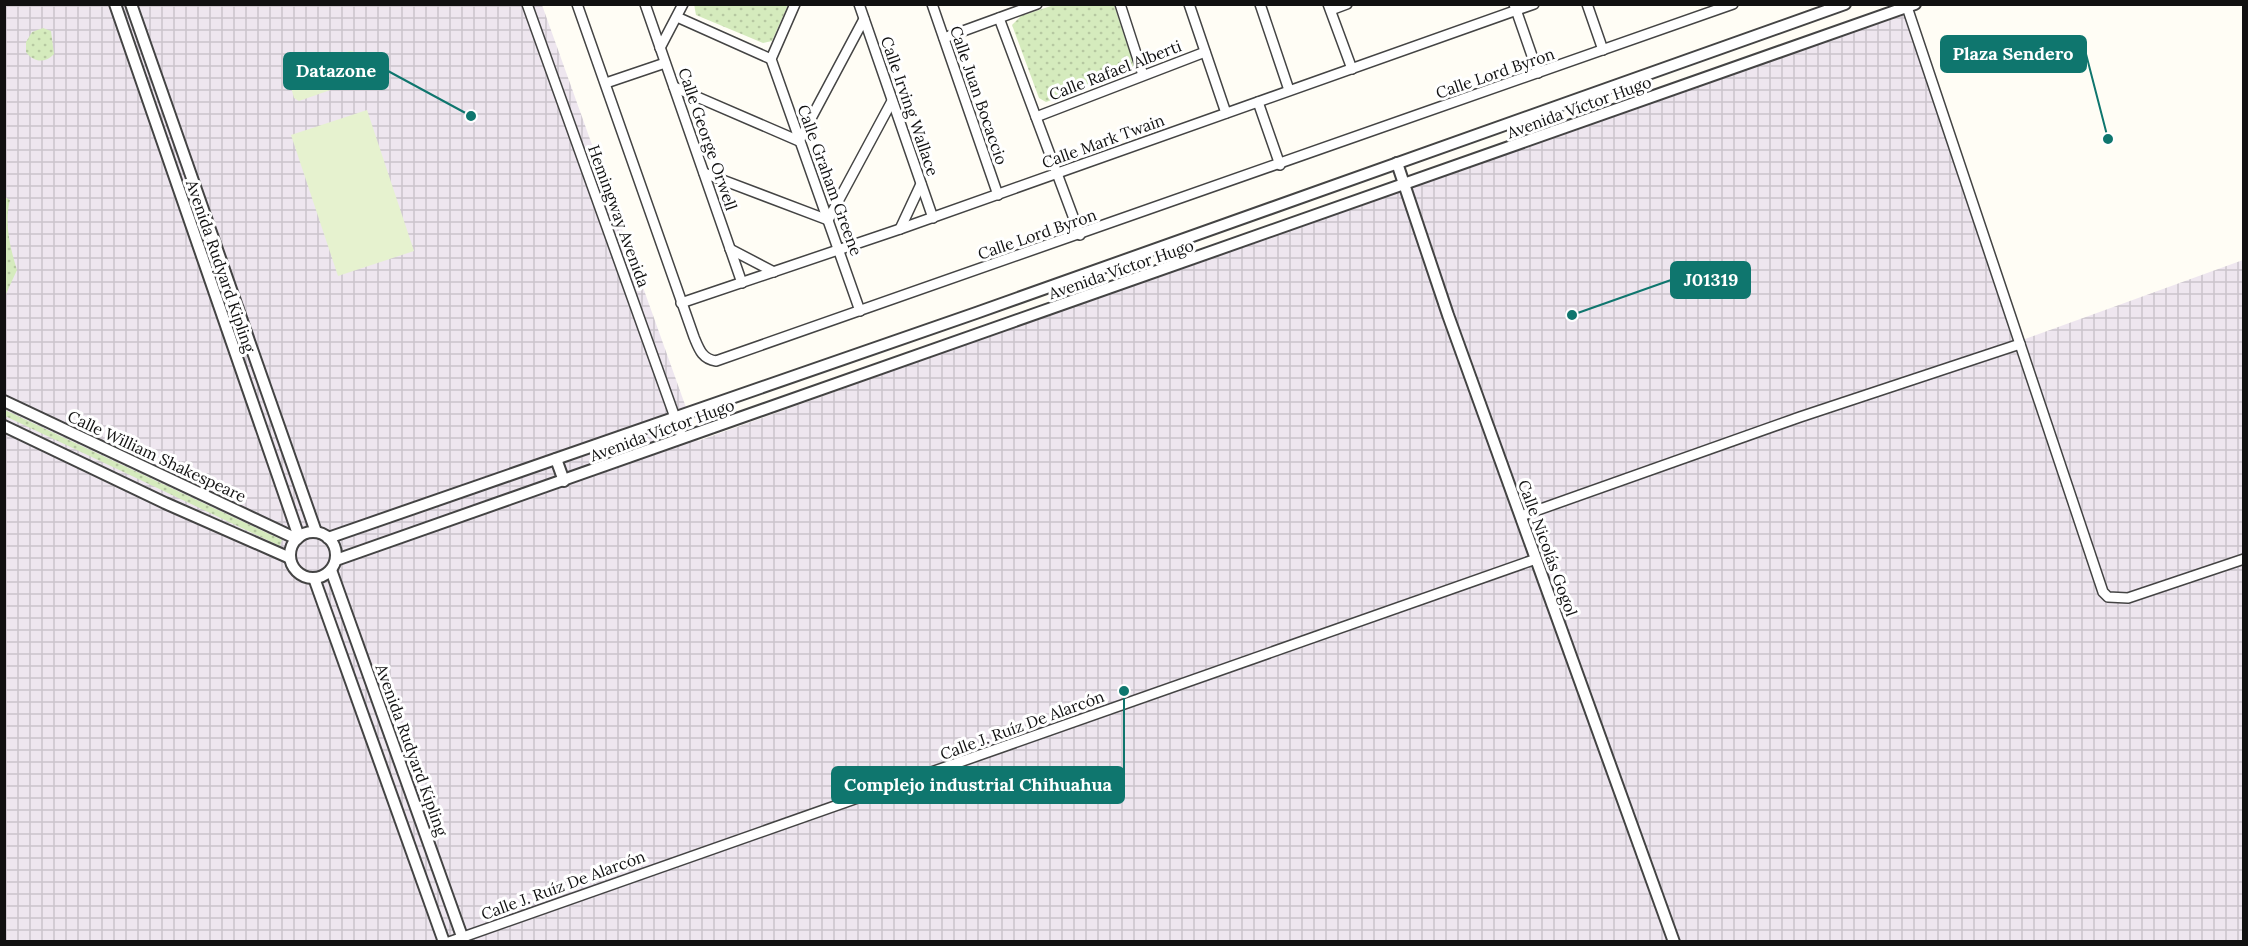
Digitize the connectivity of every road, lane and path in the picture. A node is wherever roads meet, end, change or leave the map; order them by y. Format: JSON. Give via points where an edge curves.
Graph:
{"nodes":[{"id":1,"x":115,"y":4,"type":"edge"},
{"id":2,"x":131,"y":4,"type":"edge"},
{"id":3,"x":527,"y":4,"type":"edge"},
{"id":4,"x":577,"y":4,"type":"edge"},
{"id":5,"x":645,"y":4,"type":"edge"},
{"id":6,"x":683,"y":4,"type":"edge"},
{"id":7,"x":795,"y":4,"type":"edge"},
{"id":8,"x":859,"y":4,"type":"edge"},
{"id":9,"x":932,"y":4,"type":"edge"},
{"id":10,"x":1037,"y":4,"type":"edge"},
{"id":11,"x":1120,"y":4,"type":"edge"},
{"id":12,"x":1189,"y":4,"type":"edge"},
{"id":13,"x":1260,"y":4,"type":"edge"},
{"id":14,"x":1347,"y":4,"type":"edge"},
{"id":15,"x":1534,"y":4,"type":"edge"},
{"id":16,"x":1587,"y":4,"type":"edge"},
{"id":17,"x":1733,"y":4,"type":"edge"},
{"id":18,"x":1845,"y":4,"type":"edge"},
{"id":19,"x":1909,"y":6,"type":"edge"},
{"id":20,"x":1330,"y":7,"type":"edge"},
{"id":21,"x":1515,"y":8,"type":"edge"},
{"id":22,"x":677,"y":17,"type":"junction"},
{"id":23,"x":999,"y":18,"type":"junction"},
{"id":24,"x":864,"y":19,"type":"junction"},
{"id":25,"x":944,"y":38,"type":"junction"},
{"id":26,"x":660,"y":48,"type":"junction"},
{"id":27,"x":1603,"y":50,"type":"junction"},
{"id":28,"x":1205,"y":52,"type":"junction"},
{"id":29,"x":771,"y":59,"type":"junction"},
{"id":30,"x":665,"y":63,"type":"junction"},
{"id":31,"x":1352,"y":69,"type":"junction"},
{"id":32,"x":1538,"y":73,"type":"junction"},
{"id":33,"x":1143,"y":75,"type":"junction"},
{"id":34,"x":606,"y":83,"type":"junction"},
{"id":35,"x":674,"y":87,"type":"junction"},
{"id":36,"x":1289,"y":90,"type":"junction"},
{"id":37,"x":892,"y":101,"type":"junction"},
{"id":38,"x":1258,"y":102,"type":"junction"},
{"id":39,"x":1227,"y":113,"type":"junction"},
{"id":40,"x":1036,"y":117,"type":"junction"},
{"id":41,"x":799,"y":141,"type":"junction"},
{"id":42,"x":1397,"y":163,"type":"junction"},
{"id":43,"x":1280,"y":165,"type":"junction"},
{"id":44,"x":704,"y":173,"type":"junction"},
{"id":45,"x":1056,"y":174,"type":"junction"},
{"id":46,"x":921,"y":184,"type":"junction"},
{"id":47,"x":1404,"y":186,"type":"junction"},
{"id":48,"x":998,"y":195,"type":"junction"},
{"id":49,"x":933,"y":218,"type":"junction"},
{"id":50,"x":828,"y":220,"type":"junction"},
{"id":51,"x":900,"y":230,"type":"junction"},
{"id":52,"x":1080,"y":235,"type":"junction"},
{"id":53,"x":730,"y":249,"type":"junction"},
{"id":54,"x":839,"y":250,"type":"junction"},
{"id":55,"x":774,"y":272,"type":"junction"},
{"id":56,"x":742,"y":283,"type":"junction"},
{"id":57,"x":681,"y":303,"type":"junction"},
{"id":58,"x":860,"y":311,"type":"junction"},
{"id":59,"x":2020,"y":344,"type":"junction"},
{"id":60,"x":4,"y":401,"type":"edge"},
{"id":61,"x":675,"y":418,"type":"junction"},
{"id":62,"x":4,"y":426,"type":"edge"},
{"id":63,"x":682,"y":437,"type":"junction"},
{"id":64,"x":556,"y":459,"type":"junction"},
{"id":65,"x":564,"y":481,"type":"junction"},
{"id":66,"x":1521,"y":516,"type":"junction"},
{"id":67,"x":316,"y":532,"type":"junction"},
{"id":68,"x":298,"y":538,"type":"junction"},
{"id":69,"x":328,"y":538,"type":"junction"},
{"id":70,"x":290,"y":558,"type":"junction"},
{"id":71,"x":1536,"y":559,"type":"junction"},
{"id":72,"x":2244,"y":559,"type":"edge"},
{"id":73,"x":333,"y":565,"type":"junction"},
{"id":74,"x":314,"y":578,"type":"junction"},
{"id":75,"x":463,"y":939,"type":"edge"},
{"id":76,"x":444,"y":942,"type":"edge"},
{"id":77,"x":449,"y":942,"type":"edge"},
{"id":78,"x":1674,"y":942,"type":"edge"}],
"edges":[{"from":1,"to":68,"type":"street","name":"Avenida Rudyard Kipling"},
{"from":2,"to":67,"type":"street","name":"Avenida Rudyard Kipling"},
{"from":3,"to":61,"type":"street","name":"Hemingway Avenida"},
{"from":4,"to":34,"type":"street","name":"Calle Lord Byron"},
{"from":5,"to":26,"type":"street","name":"Calle George Orwell"},
{"from":6,"to":22,"type":"street"},
{"from":7,"to":29,"type":"street"},
{"from":8,"to":24,"type":"street","name":"Calle Irving Wallace"},
{"from":9,"to":25,"type":"street","name":"Calle Juan Bocaccio"},
{"from":10,"to":23,"type":"street"},
{"from":11,"to":33,"type":"street"},
{"from":12,"to":28,"type":"street"},
{"from":13,"to":36,"type":"street"},
{"from":14,"to":20,"type":"street"},
{"from":15,"to":21,"type":"street","name":"Calle Mark Twain"},
{"from":16,"to":27,"type":"street"},
{"from":17,"to":27,"type":"street","name":"Calle Lord Byron"},
{"from":18,"to":42,"type":"street","name":"Avenida Víctor Hugo"},
{"from":19,"to":47,"type":"street","name":"Avenida Víctor Hugo"},
{"from":19,"to":59,"type":"street"},
{"from":20,"to":31,"type":"street"},
{"from":21,"to":31,"type":"street","name":"Calle Mark Twain"},
{"from":21,"to":32,"type":"street"},
{"from":22,"to":26,"type":"street"},
{"from":22,"to":29,"type":"street"},
{"from":23,"to":25,"type":"street"},
{"from":23,"to":40,"type":"street"},
{"from":24,"to":37,"type":"street","name":"Calle Irving Wallace"},
{"from":24,"to":41,"type":"street"},
{"from":25,"to":48,"type":"street","name":"Calle Juan Bocaccio"},
{"from":26,"to":30,"type":"street","name":"Calle George Orwell"},
{"from":27,"to":32,"type":"street","name":"Calle Lord Byron"},
{"from":28,"to":33,"type":"street","name":"Calle Rafael Alberti"},
{"from":28,"to":39,"type":"street"},
{"from":29,"to":41,"type":"street","name":"Calle Graham Greene"},
{"from":30,"to":34,"type":"street"},
{"from":30,"to":35,"type":"street","name":"Calle George Orwell"},
{"from":31,"to":36,"type":"street","name":"Calle Mark Twain"},
{"from":32,"to":43,"type":"street","name":"Calle Lord Byron"},
{"from":33,"to":40,"type":"street","name":"Calle Rafael Alberti"},
{"from":34,"to":57,"type":"street","name":"Calle Lord Byron"},
{"from":35,"to":41,"type":"street"},
{"from":35,"to":44,"type":"street","name":"Calle George Orwell"},
{"from":36,"to":38,"type":"street","name":"Calle Mark Twain"},
{"from":37,"to":46,"type":"street","name":"Calle Irving Wallace"},
{"from":37,"to":50,"type":"street"},
{"from":38,"to":39,"type":"street","name":"Calle Mark Twain"},
{"from":38,"to":43,"type":"street"},
{"from":39,"to":45,"type":"street","name":"Calle Mark Twain"},
{"from":40,"to":45,"type":"street"},
{"from":41,"to":50,"type":"street","name":"Calle Graham Greene"},
{"from":42,"to":47,"type":"street","name":"Calle Nicolás Gogol"},
{"from":42,"to":61,"type":"street","name":"Avenida Víctor Hugo"},
{"from":43,"to":52,"type":"street","name":"Calle Lord Byron"},
{"from":44,"to":50,"type":"street"},
{"from":44,"to":53,"type":"street","name":"Calle George Orwell"},
{"from":45,"to":48,"type":"street","name":"Calle Mark Twain"},
{"from":45,"to":52,"type":"street"},
{"from":46,"to":49,"type":"street","name":"Calle Irving Wallace"},
{"from":46,"to":51,"type":"street"},
{"from":47,"to":63,"type":"street","name":"Avenida Víctor Hugo"},
{"from":47,"to":66,"type":"street","name":"Calle Nicolás Gogol"},
{"from":48,"to":49,"type":"street","name":"Calle Mark Twain"},
{"from":49,"to":51,"type":"street","name":"Calle Mark Twain"},
{"from":50,"to":54,"type":"street","name":"Calle Graham Greene"},
{"from":51,"to":54,"type":"street","name":"Calle Mark Twain"},
{"from":52,"to":58,"type":"street","name":"Calle Lord Byron"},
{"from":53,"to":55,"type":"street"},
{"from":53,"to":56,"type":"street","name":"Calle George Orwell"},
{"from":54,"to":55,"type":"street","name":"Calle Mark Twain"},
{"from":54,"to":58,"type":"street","name":"Calle Graham Greene"},
{"from":55,"to":56,"type":"street","name":"Calle Mark Twain"},
{"from":56,"to":57,"type":"street","name":"Calle Mark Twain"},
{"from":57,"to":58,"type":"street","name":"Calle Lord Byron","via":[[701,353],[716,361]]},
{"from":59,"to":66,"type":"street"},
{"from":59,"to":72,"type":"street","via":[[2103,592],[2108,597],[2128,598]]},
{"from":60,"to":68,"type":"street","name":"Calle William Shakespeare"},
{"from":61,"to":63,"type":"street","name":"Hemingway Avenida"},
{"from":61,"to":64,"type":"street","name":"Avenida Víctor Hugo"},
{"from":62,"to":70,"type":"street"},
{"from":63,"to":65,"type":"street","name":"Avenida Víctor Hugo"},
{"from":64,"to":65,"type":"street"},
{"from":64,"to":69,"type":"street","name":"Avenida Víctor Hugo"},
{"from":65,"to":73,"type":"street","name":"Avenida Víctor Hugo"},
{"from":66,"to":71,"type":"street","name":"Calle Nicolás Gogol"},
{"from":67,"to":68,"type":"street"},
{"from":67,"to":69,"type":"street"},
{"from":68,"to":70,"type":"street"},
{"from":69,"to":73,"type":"street","via":[[335,548]]},
{"from":70,"to":74,"type":"street","via":[[296,571]]},
{"from":71,"to":75,"type":"street","name":"Calle J. Ruíz De Alarcón"},
{"from":71,"to":78,"type":"street","name":"Calle Nicolás Gogol"},
{"from":73,"to":74,"type":"street"},
{"from":73,"to":75,"type":"street","name":"Avenida Rudyard Kipling"},
{"from":74,"to":76,"type":"street"},
{"from":75,"to":77,"type":"street","name":"Calle J. Ruíz De Alarcón"}]}
